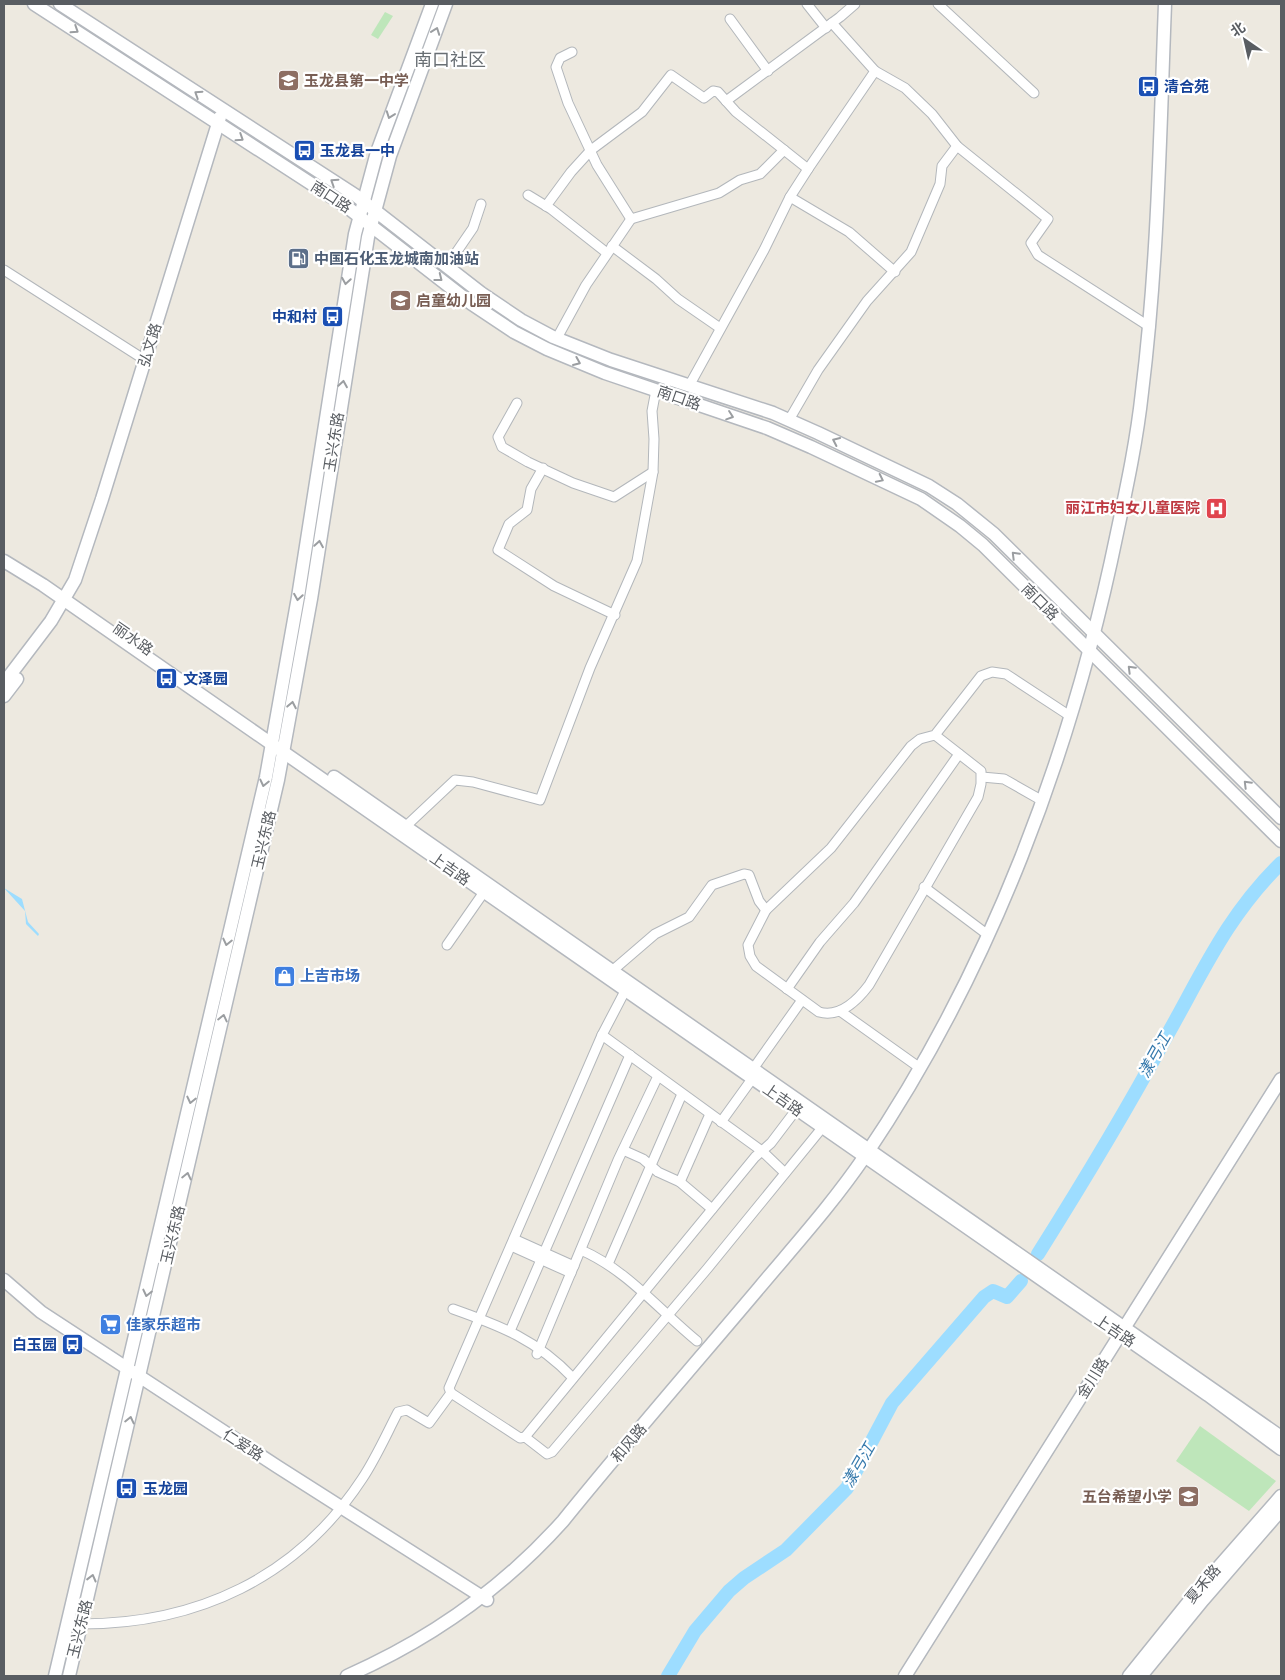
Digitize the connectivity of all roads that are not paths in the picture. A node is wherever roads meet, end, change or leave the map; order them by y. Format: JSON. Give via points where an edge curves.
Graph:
{"nodes":[{"id":1,"x":34,"y":4,"type":"edge"},
{"id":2,"x":60,"y":4,"type":"edge"},
{"id":3,"x":432,"y":4,"type":"edge"},
{"id":4,"x":446,"y":4,"type":"edge"},
{"id":5,"x":807,"y":4,"type":"edge"},
{"id":6,"x":855,"y":4,"type":"edge"},
{"id":7,"x":938,"y":4,"type":"edge"},
{"id":8,"x":1165,"y":4,"type":"edge"},
{"id":9,"x":1174,"y":4,"type":"edge"},
{"id":10,"x":730,"y":19,"type":"dead end"},
{"id":11,"x":829,"y":25,"type":"junction"},
{"id":12,"x":572,"y":52,"type":"dead end"},
{"id":13,"x":768,"y":71,"type":"junction"},
{"id":14,"x":875,"y":71,"type":"junction"},
{"id":15,"x":1034,"y":93,"type":"dead end"},
{"id":16,"x":726,"y":101,"type":"junction"},
{"id":17,"x":222,"y":110,"type":"junction"},
{"id":18,"x":218,"y":124,"type":"junction"},
{"id":19,"x":957,"y":146,"type":"junction"},
{"id":20,"x":591,"y":150,"type":"junction"},
{"id":21,"x":784,"y":150,"type":"junction"},
{"id":22,"x":808,"y":169,"type":"junction"},
{"id":23,"x":528,"y":195,"type":"dead end"},
{"id":24,"x":790,"y":197,"type":"junction"},
{"id":25,"x":363,"y":201,"type":"junction"},
{"id":26,"x":481,"y":204,"type":"dead end"},
{"id":27,"x":546,"y":206,"type":"junction"},
{"id":28,"x":374,"y":209,"type":"junction"},
{"id":29,"x":359,"y":216,"type":"junction"},
{"id":30,"x":631,"y":219,"type":"junction"},
{"id":31,"x":371,"y":224,"type":"junction"},
{"id":32,"x":610,"y":250,"type":"junction"},
{"id":33,"x":447,"y":266,"type":"junction"},
{"id":34,"x":4,"y":270,"type":"edge"},
{"id":35,"x":895,"y":272,"type":"junction"},
{"id":36,"x":1150,"y":327,"type":"junction"},
{"id":37,"x":720,"y":328,"type":"junction"},
{"id":38,"x":557,"y":338,"type":"junction"},
{"id":39,"x":145,"y":360,"type":"junction"},
{"id":40,"x":689,"y":386,"type":"junction"},
{"id":41,"x":656,"y":390,"type":"junction"},
{"id":42,"x":517,"y":403,"type":"dead end"},
{"id":43,"x":789,"y":420,"type":"junction"},
{"id":44,"x":543,"y":468,"type":"junction"},
{"id":45,"x":653,"y":472,"type":"junction"},
{"id":46,"x":4,"y":553,"type":"edge"},
{"id":47,"x":4,"y":561,"type":"edge"},
{"id":48,"x":68,"y":598,"type":"junction"},
{"id":49,"x":615,"y":615,"type":"junction"},
{"id":50,"x":1098,"y":636,"type":"junction"},
{"id":51,"x":1093,"y":654,"type":"junction"},
{"id":52,"x":4,"y":683,"type":"edge"},
{"id":53,"x":4,"y":696,"type":"edge"},
{"id":54,"x":1070,"y":716,"type":"junction"},
{"id":55,"x":935,"y":735,"type":"junction"},
{"id":56,"x":272,"y":740,"type":"junction"},
{"id":57,"x":284,"y":748,"type":"junction"},
{"id":58,"x":959,"y":754,"type":"junction"},
{"id":59,"x":982,"y":777,"type":"junction"},
{"id":60,"x":1042,"y":800,"type":"junction"},
{"id":61,"x":1281,"y":818,"type":"edge"},
{"id":62,"x":405,"y":827,"type":"junction"},
{"id":63,"x":1281,"y":841,"type":"edge"},
{"id":64,"x":924,"y":887,"type":"junction"},
{"id":65,"x":484,"y":892,"type":"junction"},
{"id":66,"x":766,"y":910,"type":"junction"},
{"id":67,"x":988,"y":935,"type":"junction"},
{"id":68,"x":447,"y":945,"type":"dead end"},
{"id":69,"x":612,"y":970,"type":"junction"},
{"id":70,"x":787,"y":989,"type":"junction"},
{"id":71,"x":626,"y":991,"type":"junction"},
{"id":72,"x":802,"y":1000,"type":"junction"},
{"id":73,"x":840,"y":1011,"type":"junction"},
{"id":74,"x":602,"y":1035,"type":"junction"},
{"id":75,"x":630,"y":1056,"type":"junction"},
{"id":76,"x":920,"y":1068,"type":"junction"},
{"id":77,"x":753,"y":1074,"type":"junction"},
{"id":78,"x":658,"y":1076,"type":"junction"},
{"id":79,"x":1281,"y":1079,"type":"edge"},
{"id":80,"x":682,"y":1094,"type":"junction"},
{"id":81,"x":796,"y":1110,"type":"junction"},
{"id":82,"x":710,"y":1114,"type":"junction"},
{"id":83,"x":721,"y":1122,"type":"junction"},
{"id":84,"x":822,"y":1128,"type":"junction"},
{"id":85,"x":623,"y":1150,"type":"junction"},
{"id":86,"x":762,"y":1151,"type":"junction"},
{"id":87,"x":869,"y":1156,"type":"junction"},
{"id":88,"x":651,"y":1165,"type":"junction"},
{"id":89,"x":785,"y":1173,"type":"junction"},
{"id":90,"x":680,"y":1182,"type":"junction"},
{"id":91,"x":712,"y":1209,"type":"junction"},
{"id":92,"x":512,"y":1242,"type":"junction"},
{"id":93,"x":581,"y":1250,"type":"junction"},
{"id":94,"x":543,"y":1256,"type":"junction"},
{"id":95,"x":608,"y":1264,"type":"junction"},
{"id":96,"x":572,"y":1270,"type":"junction"},
{"id":97,"x":4,"y":1280,"type":"edge"},
{"id":98,"x":644,"y":1292,"type":"junction"},
{"id":99,"x":453,"y":1309,"type":"dead end"},
{"id":100,"x":668,"y":1315,"type":"junction"},
{"id":101,"x":480,"y":1319,"type":"junction"},
{"id":102,"x":510,"y":1331,"type":"junction"},
{"id":103,"x":1122,"y":1331,"type":"junction"},
{"id":104,"x":697,"y":1341,"type":"dead end"},
{"id":105,"x":538,"y":1351,"type":"junction"},
{"id":106,"x":128,"y":1369,"type":"junction"},
{"id":107,"x":140,"y":1377,"type":"junction"},
{"id":108,"x":573,"y":1378,"type":"junction"},
{"id":109,"x":451,"y":1392,"type":"junction"},
{"id":110,"x":524,"y":1437,"type":"junction"},
{"id":111,"x":1281,"y":1437,"type":"edge"},
{"id":112,"x":1281,"y":1449,"type":"edge"},
{"id":113,"x":1281,"y":1496,"type":"edge"},
{"id":114,"x":341,"y":1508,"type":"junction"},
{"id":115,"x":1281,"y":1510,"type":"edge"},
{"id":116,"x":485,"y":1599,"type":"junction"},
{"id":117,"x":81,"y":1624,"type":"junction"},
{"id":118,"x":55,"y":1676,"type":"edge"},
{"id":119,"x":69,"y":1676,"type":"edge"},
{"id":120,"x":347,"y":1676,"type":"edge"},
{"id":121,"x":367,"y":1676,"type":"edge"},
{"id":122,"x":905,"y":1676,"type":"edge"},
{"id":123,"x":1129,"y":1676,"type":"edge"},
{"id":124,"x":1141,"y":1676,"type":"edge"}],
"edges":[{"from":1,"to":18,"type":"main road","name":"南口路","one_way":true},
{"from":17,"to":2,"type":"main road","name":"南口路","one_way":true},
{"from":3,"to":25,"type":"main road","name":"玉兴东路","one_way":true},
{"from":28,"to":4,"type":"main road","name":"玉兴东路","one_way":true},
{"from":5,"to":11,"type":"street"},
{"from":6,"to":11,"type":"street"},
{"from":7,"to":15,"type":"street"},
{"from":8,"to":36,"type":"main road"},
{"from":9,"to":50,"type":"main road","via":[[1163,249],[1150,397],[1130,511]]},
{"from":10,"to":13,"type":"street"},
{"from":11,"to":13,"type":"street"},
{"from":11,"to":14,"type":"street"},
{"from":12,"to":20,"type":"street","via":[[560,58],[556,67],[568,103]]},
{"from":13,"to":16,"type":"street"},
{"from":14,"to":19,"type":"street","via":[[905,88]]},
{"from":14,"to":22,"type":"street"},
{"from":16,"to":20,"type":"street","via":[[713,91],[704,98],[672,75],[642,112]]},
{"from":16,"to":21,"type":"street"},
{"from":17,"to":18,"type":"main road","name":"弘文路"},
{"from":25,"to":17,"type":"main road","name":"南口路","one_way":true},
{"from":18,"to":29,"type":"main road","name":"南口路","one_way":true},
{"from":18,"to":39,"type":"main road","name":"弘文路"},
{"from":19,"to":35,"type":"street","via":[[942,166],[940,184],[911,252]]},
{"from":19,"to":36,"type":"street","via":[[1048,219],[1031,243],[1038,255]]},
{"from":20,"to":27,"type":"street"},
{"from":20,"to":30,"type":"street"},
{"from":21,"to":22,"type":"street"},
{"from":21,"to":30,"type":"street","via":[[760,174],[740,180],[719,193]]},
{"from":22,"to":24,"type":"street"},
{"from":23,"to":27,"type":"street"},
{"from":24,"to":35,"type":"street","via":[[849,232]]},
{"from":24,"to":37,"type":"street"},
{"from":25,"to":28,"type":"main road","name":"南口路"},
{"from":25,"to":29,"type":"main road","name":"玉兴东路"},
{"from":26,"to":33,"type":"street","via":[[473,228]]},
{"from":27,"to":32,"type":"street"},
{"from":28,"to":31,"type":"main road","name":"玉兴东路"},
{"from":28,"to":33,"type":"main road","name":"南口路"},
{"from":29,"to":31,"type":"main road","name":"南口路"},
{"from":29,"to":56,"type":"main road","name":"玉兴东路","one_way":true},
{"from":30,"to":32,"type":"street"},
{"from":31,"to":41,"type":"main road","name":"南口路","one_way":true,"via":[[472,304],[514,332],[585,365]]},
{"from":57,"to":31,"type":"main road","name":"玉兴东路","one_way":true},
{"from":32,"to":37,"type":"street","via":[[656,279],[678,299]]},
{"from":32,"to":38,"type":"street","via":[[586,285]]},
{"from":33,"to":38,"type":"main road","name":"南口路","via":[[507,312]]},
{"from":34,"to":39,"type":"street"},
{"from":35,"to":43,"type":"street","via":[[868,301],[818,370]]},
{"from":36,"to":50,"type":"main road","via":[[1133,453]]},
{"from":37,"to":40,"type":"street"},
{"from":38,"to":40,"type":"main road","name":"南口路"},
{"from":39,"to":48,"type":"main road","name":"弘文路"},
{"from":40,"to":43,"type":"main road","name":"南口路"},
{"from":41,"to":45,"type":"street","via":[[652,410]]},
{"from":41,"to":51,"type":"main road","name":"南口路","one_way":true,"via":[[767,428],[881,479],[935,508],[983,545]]},
{"from":42,"to":44,"type":"street","via":[[498,437],[499,442],[508,452]]},
{"from":50,"to":43,"type":"main road","name":"南口路","one_way":true,"via":[[994,534],[958,504],[914,478]]},
{"from":44,"to":45,"type":"street","via":[[614,497]]},
{"from":44,"to":49,"type":"street","via":[[531,489],[527,510],[509,524],[498,550],[554,586]]},
{"from":45,"to":49,"type":"street","via":[[637,561]]},
{"from":46,"to":48,"type":"main road","name":"丽水路"},
{"from":47,"to":48,"type":"main road","name":"丽水路"},
{"from":48,"to":52,"type":"main road","name":"弘文路"},
{"from":48,"to":53,"type":"main road","name":"弘文路","via":[[57,625]]},
{"from":48,"to":56,"type":"main road","name":"丽水路"},
{"from":49,"to":62,"type":"street","via":[[590,668],[540,800],[456,780]]},
{"from":50,"to":51,"type":"main road"},
{"from":61,"to":50,"type":"main road","name":"南口路","one_way":true},
{"from":51,"to":54,"type":"main road"},
{"from":51,"to":63,"type":"main road","name":"南口路"},
{"from":51,"to":87,"type":"main road","via":[[1051,799],[996,936],[940,1050]]},
{"from":54,"to":55,"type":"street","via":[[1006,674],[992,672],[981,676]]},
{"from":54,"to":60,"type":"main road"},
{"from":55,"to":58,"type":"street"},
{"from":55,"to":66,"type":"street","via":[[920,739],[911,746],[831,848]]},
{"from":56,"to":57,"type":"main road","name":"丽水路"},
{"from":56,"to":106,"type":"main road","name":"玉兴东路","one_way":true},
{"from":57,"to":62,"type":"main road","name":"上吉路"},
{"from":57,"to":65,"type":"main road","name":"上吉路"},
{"from":107,"to":57,"type":"main road","name":"玉兴东路","one_way":true},
{"from":58,"to":59,"type":"street","via":[[981,770]]},
{"from":58,"to":70,"type":"street"},
{"from":59,"to":60,"type":"street","via":[[1004,779]]},
{"from":59,"to":64,"type":"street","via":[[978,797]]},
{"from":60,"to":67,"type":"main road"},
{"from":62,"to":69,"type":"main road","name":"上吉路"},
{"from":64,"to":67,"type":"street"},
{"from":64,"to":73,"type":"street","via":[[868,985]]},
{"from":65,"to":68,"type":"street"},
{"from":65,"to":71,"type":"main road","name":"上吉路"},
{"from":66,"to":69,"type":"street","via":[[748,875],[717,882],[706,891],[689,917],[649,939]]},
{"from":66,"to":70,"type":"street","via":[[748,945],[750,956],[756,966]]},
{"from":67,"to":76,"type":"main road"},
{"from":69,"to":77,"type":"main road","name":"上吉路"},
{"from":70,"to":72,"type":"street"},
{"from":71,"to":74,"type":"street"},
{"from":71,"to":77,"type":"main road","name":"上吉路"},
{"from":72,"to":73,"type":"street","via":[[823,1013]]},
{"from":72,"to":77,"type":"street"},
{"from":73,"to":76,"type":"street"},
{"from":74,"to":75,"type":"street"},
{"from":74,"to":92,"type":"street"},
{"from":75,"to":78,"type":"street"},
{"from":75,"to":94,"type":"street"},
{"from":76,"to":87,"type":"main road"},
{"from":77,"to":81,"type":"main road","name":"上吉路"},
{"from":77,"to":83,"type":"street"},
{"from":77,"to":87,"type":"main road","name":"上吉路"},
{"from":78,"to":80,"type":"street"},
{"from":78,"to":85,"type":"street"},
{"from":79,"to":103,"type":"main road","name":"金川路"},
{"from":80,"to":82,"type":"street"},
{"from":80,"to":88,"type":"street"},
{"from":81,"to":84,"type":"main road","name":"上吉路"},
{"from":81,"to":86,"type":"street"},
{"from":82,"to":83,"type":"street"},
{"from":82,"to":90,"type":"street"},
{"from":83,"to":86,"type":"street"},
{"from":84,"to":87,"type":"main road","name":"上吉路"},
{"from":84,"to":89,"type":"street"},
{"from":85,"to":88,"type":"street"},
{"from":85,"to":93,"type":"street"},
{"from":86,"to":89,"type":"street"},
{"from":86,"to":91,"type":"street"},
{"from":87,"to":103,"type":"main road","name":"上吉路"},
{"from":87,"to":116,"type":"main road","name":"和风路","via":[[563,1521]]},
{"from":88,"to":90,"type":"street"},
{"from":88,"to":95,"type":"street"},
{"from":89,"to":100,"type":"street"},
{"from":90,"to":91,"type":"street"},
{"from":91,"to":98,"type":"street"},
{"from":92,"to":94,"type":"street"},
{"from":92,"to":101,"type":"street"},
{"from":93,"to":95,"type":"street"},
{"from":93,"to":96,"type":"street"},
{"from":94,"to":96,"type":"street"},
{"from":94,"to":102,"type":"street"},
{"from":95,"to":98,"type":"street"},
{"from":96,"to":105,"type":"street"},
{"from":97,"to":106,"type":"main road","name":"仁爱路","via":[[42,1312]]},
{"from":98,"to":100,"type":"street"},
{"from":98,"to":108,"type":"street"},
{"from":99,"to":101,"type":"street"},
{"from":100,"to":104,"type":"street"},
{"from":100,"to":110,"type":"street","via":[[552,1452],[547,1454]]},
{"from":101,"to":102,"type":"street"},
{"from":101,"to":105,"type":"street"},
{"from":101,"to":109,"type":"street"},
{"from":102,"to":105,"type":"street"},
{"from":103,"to":111,"type":"main road","name":"上吉路"},
{"from":103,"to":112,"type":"main road","name":"上吉路"},
{"from":103,"to":122,"type":"main road","name":"金川路"},
{"from":105,"to":108,"type":"street"},
{"from":106,"to":107,"type":"main road","name":"仁爱路"},
{"from":106,"to":118,"type":"main road","name":"玉兴东路"},
{"from":107,"to":114,"type":"main road","name":"仁爱路"},
{"from":117,"to":107,"type":"main road","name":"玉兴东路","one_way":true},
{"from":108,"to":110,"type":"street"},
{"from":109,"to":110,"type":"street","via":[[520,1438]]},
{"from":109,"to":114,"type":"street","via":[[429,1423],[407,1410],[398,1412],[372,1464]]},
{"from":113,"to":123,"type":"main road","name":"夏禾路"},
{"from":114,"to":116,"type":"main road","name":"仁爱路"},
{"from":114,"to":117,"type":"street","via":[[315,1537],[288,1559],[229,1595],[158,1618]]},
{"from":115,"to":124,"type":"main road","name":"夏禾路"},
{"from":116,"to":120,"type":"main road","name":"和风路","via":[[415,1642]]},
{"from":116,"to":121,"type":"main road","name":"和风路","via":[[419,1649]]},
{"from":117,"to":119,"type":"main road","name":"玉兴东路"}]}
